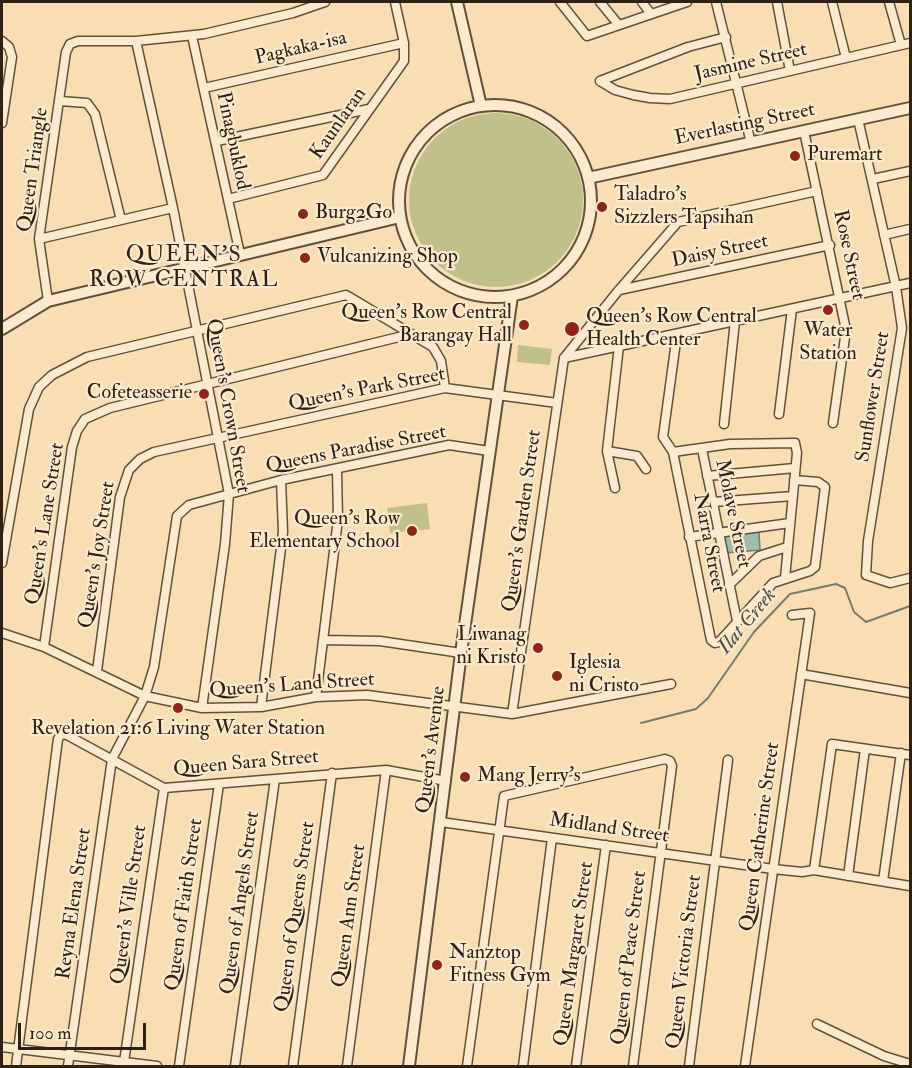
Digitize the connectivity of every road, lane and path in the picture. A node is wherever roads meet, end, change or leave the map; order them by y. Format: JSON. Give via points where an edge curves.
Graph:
{"nodes":[{"id":1,"x":326,"y":2,"type":"edge"},
{"id":2,"x":396,"y":2,"type":"edge"},
{"id":3,"x":457,"y":2,"type":"edge"},
{"id":4,"x":560,"y":2,"type":"edge"},
{"id":5,"x":600,"y":2,"type":"edge"},
{"id":6,"x":642,"y":2,"type":"edge"},
{"id":7,"x":687,"y":2,"type":"edge"},
{"id":8,"x":716,"y":2,"type":"edge"},
{"id":9,"x":777,"y":2,"type":"edge"},
{"id":10,"x":832,"y":2,"type":"edge"},
{"id":11,"x":889,"y":2,"type":"edge"},
{"id":12,"x":651,"y":14,"type":"junction"},
{"id":13,"x":618,"y":24,"type":"junction"},
{"id":14,"x":192,"y":36,"type":"junction"},
{"id":15,"x":726,"y":37,"type":"junction"},
{"id":16,"x":2,"y":41,"type":"edge"},
{"id":17,"x":136,"y":41,"type":"junction"},
{"id":18,"x":404,"y":43,"type":"junction"},
{"id":19,"x":910,"y":43,"type":"edge"},
{"id":20,"x":901,"y":45,"type":"junction"},
{"id":21,"x":846,"y":58,"type":"junction"},
{"id":22,"x":790,"y":71,"type":"junction"},
{"id":23,"x":737,"y":83,"type":"junction"},
{"id":24,"x":204,"y":88,"type":"junction"},
{"id":25,"x":60,"y":101,"type":"junction"},
{"id":26,"x":481,"y":106,"type":"junction"},
{"id":27,"x":910,"y":108,"type":"edge"},
{"id":28,"x":369,"y":109,"type":"junction"},
{"id":29,"x":2,"y":111,"type":"edge"},
{"id":30,"x":858,"y":119,"type":"junction"},
{"id":31,"x":2,"y":123,"type":"edge"},
{"id":32,"x":804,"y":131,"type":"junction"},
{"id":33,"x":217,"y":141,"type":"junction"},
{"id":34,"x":751,"y":143,"type":"junction"},
{"id":35,"x":910,"y":171,"type":"edge"},
{"id":36,"x":588,"y":178,"type":"junction"},
{"id":37,"x":873,"y":179,"type":"junction"},
{"id":38,"x":817,"y":191,"type":"junction"},
{"id":39,"x":228,"y":199,"type":"junction"},
{"id":40,"x":173,"y":208,"type":"junction"},
{"id":41,"x":400,"y":217,"type":"junction"},
{"id":42,"x":121,"y":220,"type":"junction"},
{"id":43,"x":910,"y":229,"type":"edge"},
{"id":44,"x":884,"y":236,"type":"junction"},
{"id":45,"x":39,"y":239,"type":"junction"},
{"id":46,"x":830,"y":245,"type":"junction"},
{"id":47,"x":240,"y":254,"type":"junction"},
{"id":48,"x":185,"y":268,"type":"junction"},
{"id":49,"x":910,"y":283,"type":"edge"},
{"id":50,"x":896,"y":287,"type":"junction"},
{"id":51,"x":618,"y":291,"type":"junction"},
{"id":52,"x":512,"y":296,"type":"junction"},
{"id":53,"x":841,"y":299,"type":"junction"},
{"id":54,"x":48,"y":301,"type":"junction"},
{"id":55,"x":792,"y":309,"type":"junction"},
{"id":56,"x":735,"y":321,"type":"junction"},
{"id":57,"x":2,"y":329,"type":"edge"},
{"id":58,"x":198,"y":330,"type":"junction"},
{"id":59,"x":411,"y":334,"type":"junction"},
{"id":60,"x":677,"y":334,"type":"junction"},
{"id":61,"x":619,"y":346,"type":"junction"},
{"id":62,"x":564,"y":358,"type":"junction"},
{"id":63,"x":209,"y":384,"type":"junction"},
{"id":64,"x":445,"y":388,"type":"junction"},
{"id":65,"x":498,"y":394,"type":"junction"},
{"id":66,"x":557,"y":403,"type":"junction"},
{"id":67,"x":779,"y":414,"type":"dead end"},
{"id":68,"x":832,"y":423,"type":"dead end"},
{"id":69,"x":724,"y":424,"type":"dead end"},
{"id":70,"x":219,"y":437,"type":"junction"},
{"id":71,"x":702,"y":449,"type":"junction"},
{"id":72,"x":489,"y":451,"type":"junction"},
{"id":73,"x":607,"y":451,"type":"junction"},
{"id":74,"x":673,"y":452,"type":"junction"},
{"id":75,"x":795,"y":468,"type":"junction"},
{"id":76,"x":646,"y":469,"type":"dead end"},
{"id":77,"x":337,"y":470,"type":"junction"},
{"id":78,"x":707,"y":476,"type":"junction"},
{"id":79,"x":281,"y":480,"type":"junction"},
{"id":80,"x":794,"y":480,"type":"junction"},
{"id":81,"x":615,"y":488,"type":"dead end"},
{"id":82,"x":229,"y":494,"type":"junction"},
{"id":83,"x":793,"y":496,"type":"junction"},
{"id":84,"x":713,"y":502,"type":"junction"},
{"id":85,"x":790,"y":523,"type":"junction"},
{"id":86,"x":719,"y":531,"type":"junction"},
{"id":87,"x":689,"y":537,"type":"junction"},
{"id":88,"x":787,"y":548,"type":"junction"},
{"id":89,"x":2,"y":563,"type":"edge"},
{"id":90,"x":785,"y":578,"type":"junction"},
{"id":91,"x":910,"y":578,"type":"edge"},
{"id":92,"x":729,"y":585,"type":"junction"},
{"id":93,"x":792,"y":615,"type":"dead end"},
{"id":94,"x":736,"y":621,"type":"junction"},
{"id":95,"x":2,"y":633,"type":"edge"},
{"id":96,"x":324,"y":640,"type":"junction"},
{"id":97,"x":44,"y":647,"type":"junction"},
{"id":98,"x":461,"y":653,"type":"junction"},
{"id":99,"x":97,"y":671,"type":"junction"},
{"id":100,"x":801,"y":674,"type":"junction"},
{"id":101,"x":671,"y":684,"type":"dead end"},
{"id":102,"x":910,"y":693,"type":"edge"},
{"id":103,"x":145,"y":696,"type":"junction"},
{"id":104,"x":316,"y":698,"type":"junction"},
{"id":105,"x":261,"y":707,"type":"junction"},
{"id":106,"x":202,"y":708,"type":"junction"},
{"id":107,"x":454,"y":709,"type":"junction"},
{"id":108,"x":512,"y":714,"type":"junction"},
{"id":109,"x":865,"y":749,"type":"junction"},
{"id":110,"x":901,"y":753,"type":"junction"},
{"id":111,"x":910,"y":755,"type":"edge"},
{"id":112,"x":112,"y":759,"type":"junction"},
{"id":113,"x":728,"y":760,"type":"dead end"},
{"id":114,"x":386,"y":770,"type":"junction"},
{"id":115,"x":332,"y":773,"type":"junction"},
{"id":116,"x":275,"y":779,"type":"junction"},
{"id":117,"x":446,"y":781,"type":"junction"},
{"id":118,"x":219,"y":784,"type":"junction"},
{"id":119,"x":164,"y":789,"type":"junction"},
{"id":120,"x":441,"y":822,"type":"junction"},
{"id":121,"x":498,"y":830,"type":"junction"},
{"id":122,"x":552,"y":838,"type":"junction"},
{"id":123,"x":606,"y":845,"type":"junction"},
{"id":124,"x":660,"y":853,"type":"junction"},
{"id":125,"x":714,"y":861,"type":"junction"},
{"id":126,"x":773,"y":869,"type":"junction"},
{"id":127,"x":814,"y":870,"type":"junction"},
{"id":128,"x":848,"y":876,"type":"junction"},
{"id":129,"x":883,"y":881,"type":"junction"},
{"id":130,"x":910,"y":886,"type":"edge"},
{"id":131,"x":817,"y":1024,"type":"dead end"},
{"id":132,"x":2,"y":1047,"type":"edge"},
{"id":133,"x":17,"y":1049,"type":"junction"},
{"id":134,"x":70,"y":1054,"type":"junction"},
{"id":135,"x":124,"y":1062,"type":"junction"},
{"id":136,"x":910,"y":1064,"type":"edge"},
{"id":137,"x":16,"y":1066,"type":"edge"},
{"id":138,"x":68,"y":1066,"type":"edge"},
{"id":139,"x":157,"y":1066,"type":"edge"},
{"id":140,"x":179,"y":1066,"type":"edge"},
{"id":141,"x":236,"y":1066,"type":"edge"},
{"id":142,"x":293,"y":1066,"type":"edge"},
{"id":143,"x":347,"y":1066,"type":"edge"},
{"id":144,"x":409,"y":1066,"type":"edge"},
{"id":145,"x":467,"y":1066,"type":"edge"},
{"id":146,"x":523,"y":1066,"type":"edge"},
{"id":147,"x":576,"y":1066,"type":"edge"},
{"id":148,"x":633,"y":1066,"type":"edge"},
{"id":149,"x":689,"y":1066,"type":"edge"},
{"id":150,"x":745,"y":1066,"type":"edge"}],
"edges":[{"from":1,"to":14,"type":"street"},
{"from":2,"to":18,"type":"street","name":"Kaunlaran"},
{"from":3,"to":26,"type":"street"},
{"from":4,"to":13,"type":"street","via":[[587,36]]},
{"from":5,"to":13,"type":"street"},
{"from":6,"to":12,"type":"street"},
{"from":7,"to":12,"type":"street"},
{"from":8,"to":15,"type":"street"},
{"from":9,"to":22,"type":"street"},
{"from":10,"to":21,"type":"street"},
{"from":11,"to":20,"type":"street"},
{"from":12,"to":13,"type":"street"},
{"from":14,"to":17,"type":"street"},
{"from":14,"to":24,"type":"street","name":"Pinagbuklod"},
{"from":15,"to":23,"type":"street"},
{"from":15,"to":23,"type":"street","name":"Jasmine Street","via":[[688,47],[600,81],[615,90],[660,99]]},
{"from":16,"to":29,"type":"street","via":[[12,57]]},
{"from":17,"to":25,"type":"street","name":"Queen Triangle","via":[[78,41],[70,45]]},
{"from":17,"to":40,"type":"street","name":"Queen's Crown Street"},
{"from":18,"to":24,"type":"street","name":"Pagkaka-isa"},
{"from":18,"to":28,"type":"street","name":"Kaunlaran","via":[[404,62]]},
{"from":19,"to":20,"type":"street","name":"Jasmine Street"},
{"from":20,"to":21,"type":"street","name":"Jasmine Street"},
{"from":21,"to":22,"type":"street","name":"Jasmine Street"},
{"from":22,"to":23,"type":"street","name":"Jasmine Street"},
{"from":23,"to":34,"type":"street"},
{"from":24,"to":33,"type":"street","name":"Pinagbuklod"},
{"from":25,"to":42,"type":"street","via":[[87,104],[95,114]]},
{"from":25,"to":45,"type":"street","name":"Queen Triangle"},
{"from":26,"to":36,"type":"street","via":[[509,106],[548,121],[577,152]]},
{"from":26,"to":41,"type":"street","via":[[453,115],[418,143],[401,184]]},
{"from":27,"to":30,"type":"street","name":"Everlasting Street"},
{"from":28,"to":33,"type":"street"},
{"from":28,"to":39,"type":"street","name":"Kaunlaran","via":[[323,175]]},
{"from":29,"to":31,"type":"street"},
{"from":30,"to":32,"type":"street","name":"Everlasting Street"},
{"from":30,"to":37,"type":"street","name":"Sunflower Street"},
{"from":32,"to":34,"type":"street","name":"Everlasting Street"},
{"from":32,"to":38,"type":"street","name":"Rose Street"},
{"from":33,"to":39,"type":"street","name":"Pinagbuklod"},
{"from":34,"to":36,"type":"street","name":"Everlasting Street"},
{"from":35,"to":37,"type":"street"},
{"from":36,"to":52,"type":"street","via":[[588,222],[575,253],[552,278]]},
{"from":37,"to":44,"type":"street","name":"Sunflower Street"},
{"from":38,"to":46,"type":"street","name":"Rose Street"},
{"from":38,"to":51,"type":"street","via":[[678,222]]},
{"from":39,"to":47,"type":"street","name":"Pinagbuklod"},
{"from":40,"to":42,"type":"street"},
{"from":40,"to":48,"type":"street","name":"Queen's Crown Street"},
{"from":41,"to":47,"type":"street"},
{"from":41,"to":52,"type":"street","via":[[412,250],[434,276],[471,294]]},
{"from":42,"to":45,"type":"street"},
{"from":43,"to":44,"type":"street"},
{"from":44,"to":50,"type":"street","name":"Sunflower Street"},
{"from":45,"to":54,"type":"street","name":"Queen Triangle"},
{"from":46,"to":51,"type":"street","name":"Daisy Street"},
{"from":46,"to":53,"type":"street","name":"Rose Street"},
{"from":47,"to":48,"type":"street"},
{"from":48,"to":54,"type":"street"},
{"from":48,"to":58,"type":"street","name":"Queen's Crown Street"},
{"from":49,"to":50,"type":"street"},
{"from":50,"to":53,"type":"street"},
{"from":50,"to":91,"type":"street","name":"Sunflower Street","via":[[902,328],[866,575],[890,583]]},
{"from":51,"to":62,"type":"street"},
{"from":52,"to":65,"type":"street","name":"Queen's Avenue"},
{"from":53,"to":55,"type":"street"},
{"from":53,"to":68,"type":"street","name":"Rose Street","via":[[846,330]]},
{"from":54,"to":57,"type":"street"},
{"from":55,"to":56,"type":"street"},
{"from":55,"to":67,"type":"street"},
{"from":56,"to":60,"type":"street"},
{"from":56,"to":69,"type":"street"},
{"from":58,"to":59,"type":"street","via":[[346,295]]},
{"from":58,"to":63,"type":"street","name":"Queen's Crown Street"},
{"from":58,"to":89,"type":"street","via":[[87,357],[52,375],[39,387],[29,409]]},
{"from":59,"to":63,"type":"street","name":"Queen's Lane Street"},
{"from":59,"to":64,"type":"street","via":[[436,350]]},
{"from":60,"to":61,"type":"street"},
{"from":60,"to":74,"type":"street","name":"Narra Street","via":[[663,437]]},
{"from":61,"to":62,"type":"street"},
{"from":61,"to":73,"type":"street"},
{"from":62,"to":66,"type":"street","name":"Queen's Garden Street"},
{"from":63,"to":70,"type":"street","name":"Queen's Crown Street"},
{"from":63,"to":97,"type":"street","name":"Queen's Lane Street","via":[[95,412],[77,430]]},
{"from":64,"to":65,"type":"street","name":"Queen's Park Street"},
{"from":64,"to":70,"type":"street","name":"Queen's Park Street"},
{"from":65,"to":66,"type":"street","name":"Queen's Park Street"},
{"from":65,"to":72,"type":"street","name":"Queen's Avenue"},
{"from":66,"to":108,"type":"street","name":"Queen's Garden Street"},
{"from":70,"to":82,"type":"street","name":"Queen's Crown Street"},
{"from":70,"to":99,"type":"street","name":"Queen's Joy Street","via":[[154,452],[129,470],[120,497]]},
{"from":71,"to":74,"type":"street"},
{"from":71,"to":75,"type":"street","via":[[795,442]]},
{"from":71,"to":78,"type":"street","name":"Molave Street"},
{"from":72,"to":77,"type":"street","name":"Queens Paradise Street","via":[[449,445]]},
{"from":72,"to":98,"type":"street","name":"Queen's Avenue"},
{"from":73,"to":76,"type":"street","via":[[637,456]]},
{"from":73,"to":81,"type":"street"},
{"from":74,"to":87,"type":"street","name":"Narra Street"},
{"from":75,"to":78,"type":"street"},
{"from":75,"to":80,"type":"street"},
{"from":77,"to":79,"type":"street","name":"Queens Paradise Street"},
{"from":77,"to":96,"type":"street","via":[[338,519]]},
{"from":78,"to":84,"type":"street","name":"Molave Street"},
{"from":79,"to":82,"type":"street","name":"Queens Paradise Street"},
{"from":79,"to":105,"type":"street","via":[[283,532]]},
{"from":80,"to":83,"type":"street"},
{"from":80,"to":90,"type":"street","via":[[818,482],[825,492],[815,567]]},
{"from":82,"to":103,"type":"street","name":"Queens Paradise Street","via":[[189,505],[177,516],[154,667]]},
{"from":82,"to":106,"type":"street","name":"Queen's Crown Street"},
{"from":83,"to":84,"type":"street"},
{"from":83,"to":85,"type":"street"},
{"from":84,"to":86,"type":"street","name":"Molave Street"},
{"from":85,"to":86,"type":"street"},
{"from":85,"to":88,"type":"street"},
{"from":86,"to":87,"type":"street"},
{"from":86,"to":92,"type":"street","name":"Molave Street"},
{"from":87,"to":94,"type":"street","name":"Narra Street","via":[[711,640],[719,642]]},
{"from":88,"to":90,"type":"street"},
{"from":88,"to":92,"type":"street","via":[[759,556]]},
{"from":90,"to":94,"type":"street","via":[[773,582]]},
{"from":92,"to":94,"type":"street","name":"Molave Street"},
{"from":93,"to":100,"type":"street","name":"Queen Catherine Street","via":[[810,613]]},
{"from":95,"to":97,"type":"street","name":"Queen's Land Street"},
{"from":96,"to":98,"type":"street","via":[[380,640]]},
{"from":96,"to":104,"type":"street"},
{"from":97,"to":99,"type":"street","name":"Queen's Land Street"},
{"from":98,"to":107,"type":"street","name":"Queen's Avenue"},
{"from":99,"to":103,"type":"street","name":"Queen's Land Street"},
{"from":100,"to":102,"type":"street"},
{"from":100,"to":126,"type":"street","name":"Queen Catherine Street"},
{"from":101,"to":108,"type":"street"},
{"from":103,"to":106,"type":"street","name":"Queen's Land Street"},
{"from":103,"to":112,"type":"street","name":"Reyna Elena Street"},
{"from":104,"to":105,"type":"street","name":"Queen's Land Street"},
{"from":104,"to":107,"type":"street","name":"Queen's Land Street","via":[[394,697]]},
{"from":105,"to":106,"type":"street","name":"Queen's Land Street"},
{"from":107,"to":108,"type":"street"},
{"from":107,"to":117,"type":"street","name":"Queen's Avenue"},
{"from":109,"to":110,"type":"street"},
{"from":109,"to":127,"type":"street","via":[[832,744]]},
{"from":109,"to":128,"type":"street"},
{"from":110,"to":111,"type":"street"},
{"from":110,"to":129,"type":"street"},
{"from":112,"to":119,"type":"street","name":"Queen Sara Street"},
{"from":112,"to":133,"type":"street","name":"Queen Sara Street","via":[[61,734],[58,739]]},
{"from":112,"to":134,"type":"street","name":"Reyna Elena Street"},
{"from":113,"to":125,"type":"street","name":"Queen Victoria Street"},
{"from":114,"to":115,"type":"street","name":"Queen Sara Street"},
{"from":114,"to":117,"type":"street","name":"Queen Sara Street"},
{"from":114,"to":143,"type":"street","name":"Queen Ann Street"},
{"from":115,"to":116,"type":"street","name":"Queen Sara Street"},
{"from":115,"to":142,"type":"street","name":"Queen of Queens Street"},
{"from":116,"to":118,"type":"street","name":"Queen Sara Street"},
{"from":116,"to":141,"type":"street","name":"Queen of Angels Street"},
{"from":117,"to":120,"type":"street","name":"Queen's Avenue"},
{"from":118,"to":119,"type":"street","name":"Queen Sara Street"},
{"from":118,"to":140,"type":"street","name":"Queen of Faith Street"},
{"from":119,"to":135,"type":"street","name":"Queen's Ville Street"},
{"from":120,"to":121,"type":"street","name":"Midland Street"},
{"from":120,"to":144,"type":"street","name":"Queen's Avenue"},
{"from":121,"to":122,"type":"street","name":"Midland Street"},
{"from":121,"to":124,"type":"street","name":"Queen of Peace Street","via":[[504,796],[665,759],[672,765]]},
{"from":121,"to":145,"type":"street"},
{"from":122,"to":123,"type":"street","name":"Midland Street"},
{"from":122,"to":146,"type":"street"},
{"from":123,"to":124,"type":"street","name":"Midland Street"},
{"from":123,"to":147,"type":"street","name":"Queen Margaret Street"},
{"from":124,"to":125,"type":"street","name":"Midland Street"},
{"from":124,"to":148,"type":"street","name":"Queen of Peace Street"},
{"from":125,"to":126,"type":"street","name":"Midland Street"},
{"from":125,"to":149,"type":"street","name":"Queen Victoria Street"},
{"from":126,"to":127,"type":"street","name":"Midland Street"},
{"from":126,"to":150,"type":"street","name":"Queen Catherine Street"},
{"from":127,"to":128,"type":"street","name":"Midland Street"},
{"from":128,"to":129,"type":"street","name":"Midland Street"},
{"from":129,"to":130,"type":"street","name":"Midland Street"},
{"from":131,"to":136,"type":"street"},
{"from":132,"to":133,"type":"street"},
{"from":133,"to":134,"type":"street"},
{"from":133,"to":137,"type":"street"},
{"from":134,"to":135,"type":"street"},
{"from":134,"to":138,"type":"street","name":"Reyna Elena Street"},
{"from":135,"to":139,"type":"street"}]}
